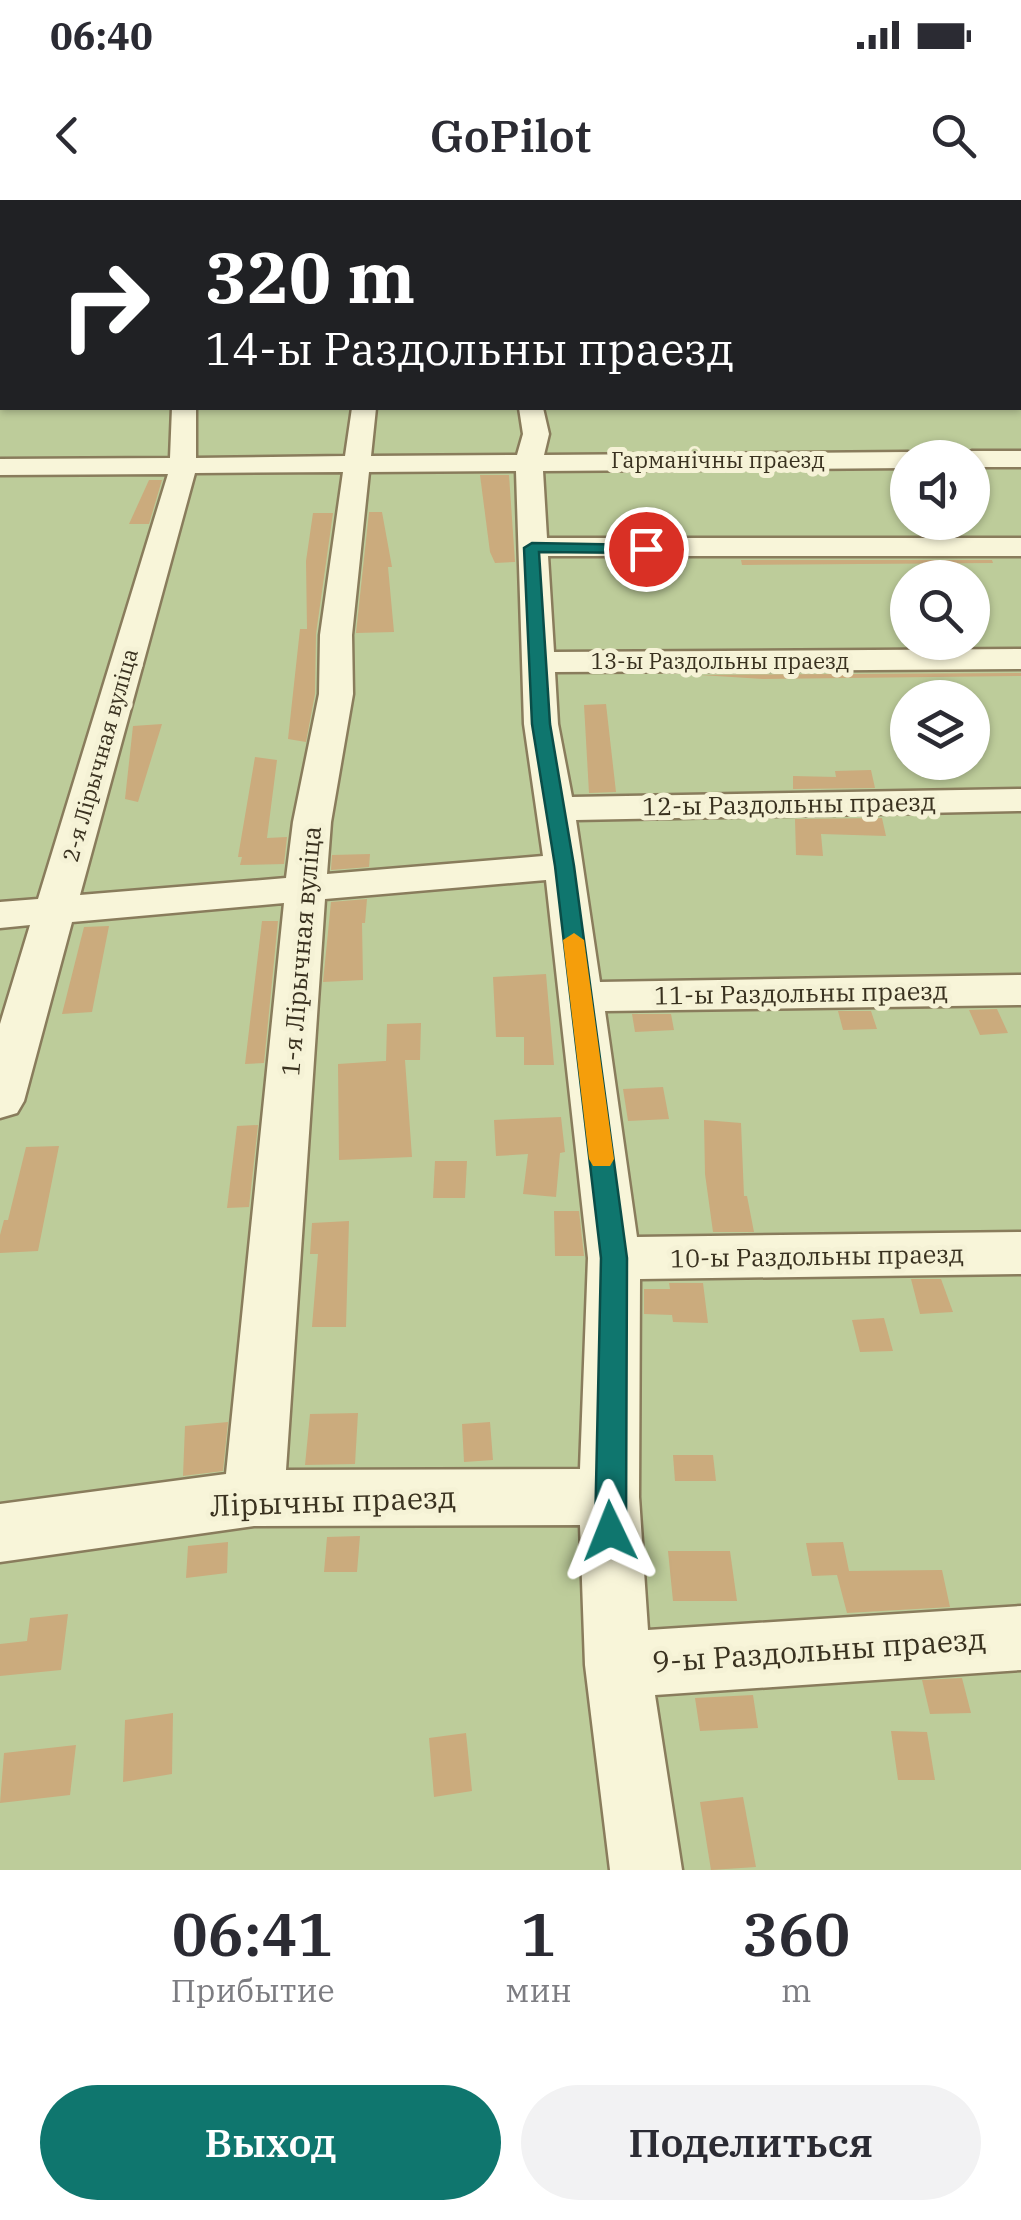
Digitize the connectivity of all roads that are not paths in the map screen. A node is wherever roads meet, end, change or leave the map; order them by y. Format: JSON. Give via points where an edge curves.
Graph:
{"nodes":[{"id":1,"x":184,"y":410,"type":"edge"},
{"id":2,"x":364,"y":410,"type":"edge"},
{"id":3,"x":531,"y":410,"type":"edge"},
{"id":4,"x":1021,"y":459,"type":"edge"},
{"id":5,"x":890,"y":460,"type":"edge"},
{"id":6,"x":990,"y":460,"type":"edge"},
{"id":7,"x":530,"y":461,"type":"junction"},
{"id":8,"x":354,"y":463,"type":"junction"},
{"id":9,"x":183,"y":466,"type":"junction"},
{"id":10,"x":0,"y":467,"type":"edge"},
{"id":11,"x":532,"y":548,"type":"junction"},
{"id":12,"x":1021,"y":548,"type":"edge"},
{"id":13,"x":1021,"y":659,"type":"edge"},
{"id":14,"x":539,"y":662,"type":"junction"},
{"id":15,"x":1021,"y":800,"type":"edge"},
{"id":16,"x":556,"y":808,"type":"junction"},
{"id":17,"x":564,"y":866,"type":"junction"},
{"id":18,"x":305,"y":890,"type":"junction"},
{"id":19,"x":56,"y":910,"type":"junction"},
{"id":20,"x":0,"y":915,"type":"edge"},
{"id":21,"x":1021,"y":990,"type":"edge"},
{"id":22,"x":580,"y":996,"type":"junction"},
{"id":23,"x":0,"y":1101,"type":"edge"},
{"id":24,"x":1021,"y":1253,"type":"edge"},
{"id":25,"x":614,"y":1258,"type":"junction"},
{"id":26,"x":608,"y":1497,"type":"junction"},
{"id":27,"x":254,"y":1498,"type":"junction"},
{"id":28,"x":0,"y":1533,"type":"edge"},
{"id":29,"x":1021,"y":1638,"type":"edge"},
{"id":30,"x":618,"y":1664,"type":"junction"},
{"id":31,"x":646,"y":1870,"type":"edge"}],
"edges":[{"from":1,"to":9,"type":"street","name":"2-я Лірычная вуліца"},
{"from":2,"to":8,"type":"street","name":"1-я Лірычная вуліца"},
{"from":3,"to":7,"type":"street","via":[[536,434]]},
{"from":4,"to":6,"type":"street"},
{"from":5,"to":7,"type":"street","name":"Гарманічны праезд"},
{"from":7,"to":8,"type":"street","name":"Гарманічны праезд"},
{"from":7,"to":11,"type":"street"},
{"from":8,"to":9,"type":"street","name":"Гарманічны праезд"},
{"from":8,"to":18,"type":"street","name":"1-я Лірычная вуліца","via":[[336,694]]},
{"from":9,"to":10,"type":"street","name":"Гарманічны праезд"},
{"from":9,"to":19,"type":"street","name":"2-я Лірычная вуліца"},
{"from":11,"to":12,"type":"street"},
{"from":11,"to":14,"type":"street"},
{"from":13,"to":14,"type":"street","name":"13-ы Раздольны праезд"},
{"from":14,"to":16,"type":"street","via":[[541,724]]},
{"from":15,"to":16,"type":"street","name":"12-ы Раздольны праезд"},
{"from":16,"to":17,"type":"street"},
{"from":17,"to":18,"type":"street"},
{"from":17,"to":22,"type":"street"},
{"from":18,"to":19,"type":"street"},
{"from":18,"to":27,"type":"street","name":"1-я Лірычная вуліца"},
{"from":19,"to":20,"type":"street"},
{"from":19,"to":23,"type":"street","name":"2-я Лірычная вуліца"},
{"from":21,"to":22,"type":"street","name":"11-ы Раздольны праезд"},
{"from":22,"to":25,"type":"street"},
{"from":24,"to":25,"type":"street","name":"10-ы Раздольны праезд"},
{"from":25,"to":26,"type":"street"},
{"from":26,"to":27,"type":"street","name":"Лірычны праезд"},
{"from":26,"to":30,"type":"street"},
{"from":27,"to":28,"type":"street","name":"Лірычны праезд"},
{"from":29,"to":30,"type":"street","name":"9-ы Раздольны праезд"},
{"from":30,"to":31,"type":"street"}]}
